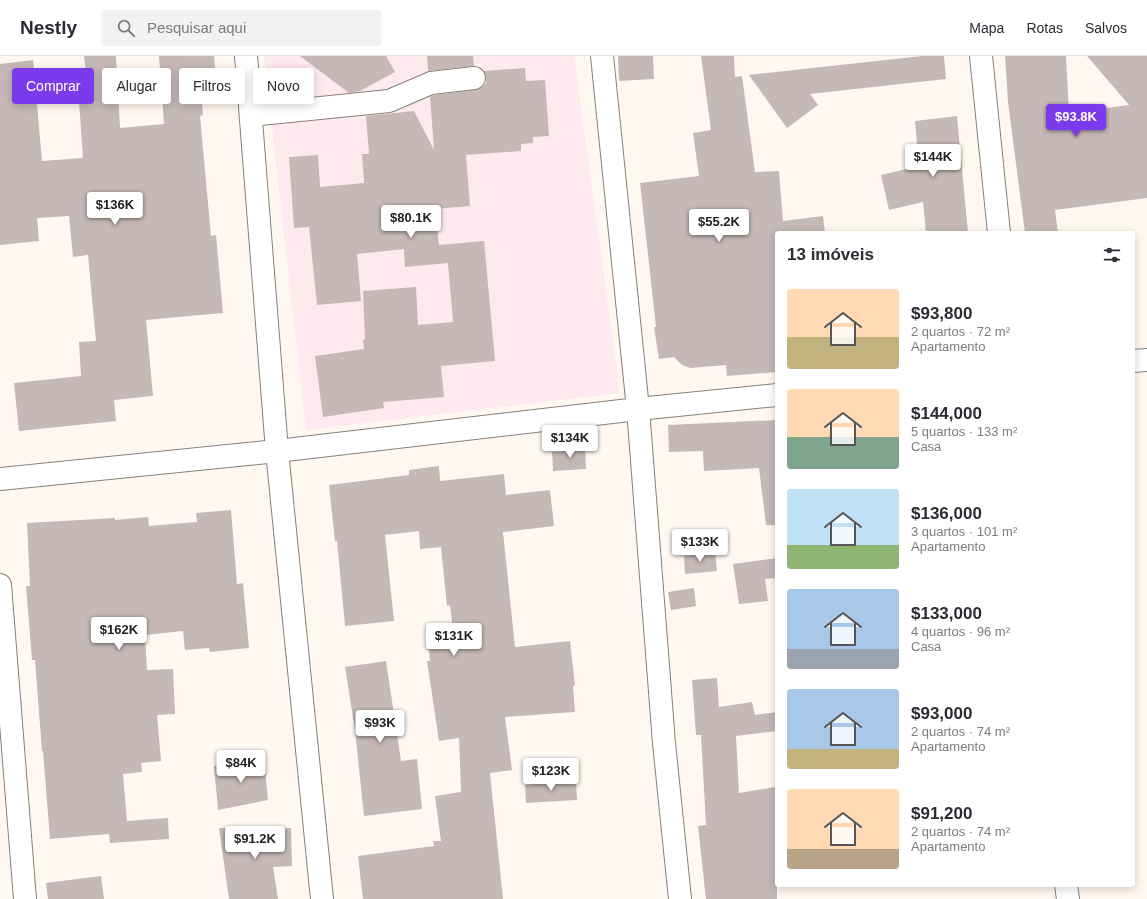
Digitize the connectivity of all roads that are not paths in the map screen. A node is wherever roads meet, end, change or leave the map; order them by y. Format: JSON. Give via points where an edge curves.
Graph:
{"nodes":[{"id":1,"x":246,"y":56,"type":"edge"},
{"id":2,"x":602,"y":56,"type":"edge"},
{"id":3,"x":981,"y":56,"type":"edge"},
{"id":4,"x":474,"y":78,"type":"dead end"},
{"id":5,"x":251,"y":115,"type":"junction"},
{"id":6,"x":999,"y":231,"type":"edge"},
{"id":7,"x":1147,"y":360,"type":"edge"},
{"id":8,"x":1135,"y":361,"type":"edge"},
{"id":9,"x":775,"y":395,"type":"edge"},
{"id":10,"x":638,"y":409,"type":"junction"},
{"id":11,"x":277,"y":451,"type":"junction"},
{"id":12,"x":0,"y":479,"type":"edge"},
{"id":13,"x":0,"y":585,"type":"edge"},
{"id":14,"x":1066,"y":887,"type":"edge"},
{"id":15,"x":679,"y":898,"type":"edge"},
{"id":16,"x":24,"y":899,"type":"edge"},
{"id":17,"x":322,"y":899,"type":"edge"},
{"id":18,"x":1068,"y":899,"type":"edge"}],
"edges":[{"from":1,"to":5,"type":"street"},
{"from":2,"to":10,"type":"street"},
{"from":3,"to":6,"type":"street"},
{"from":4,"to":5,"type":"street","via":[[431,83],[389,101]]},
{"from":5,"to":11,"type":"street"},
{"from":7,"to":8,"type":"street"},
{"from":9,"to":10,"type":"street"},
{"from":10,"to":11,"type":"street"},
{"from":10,"to":15,"type":"street"},
{"from":11,"to":12,"type":"street"},
{"from":11,"to":17,"type":"street"},
{"from":13,"to":16,"type":"street"},
{"from":14,"to":18,"type":"street"}]}
